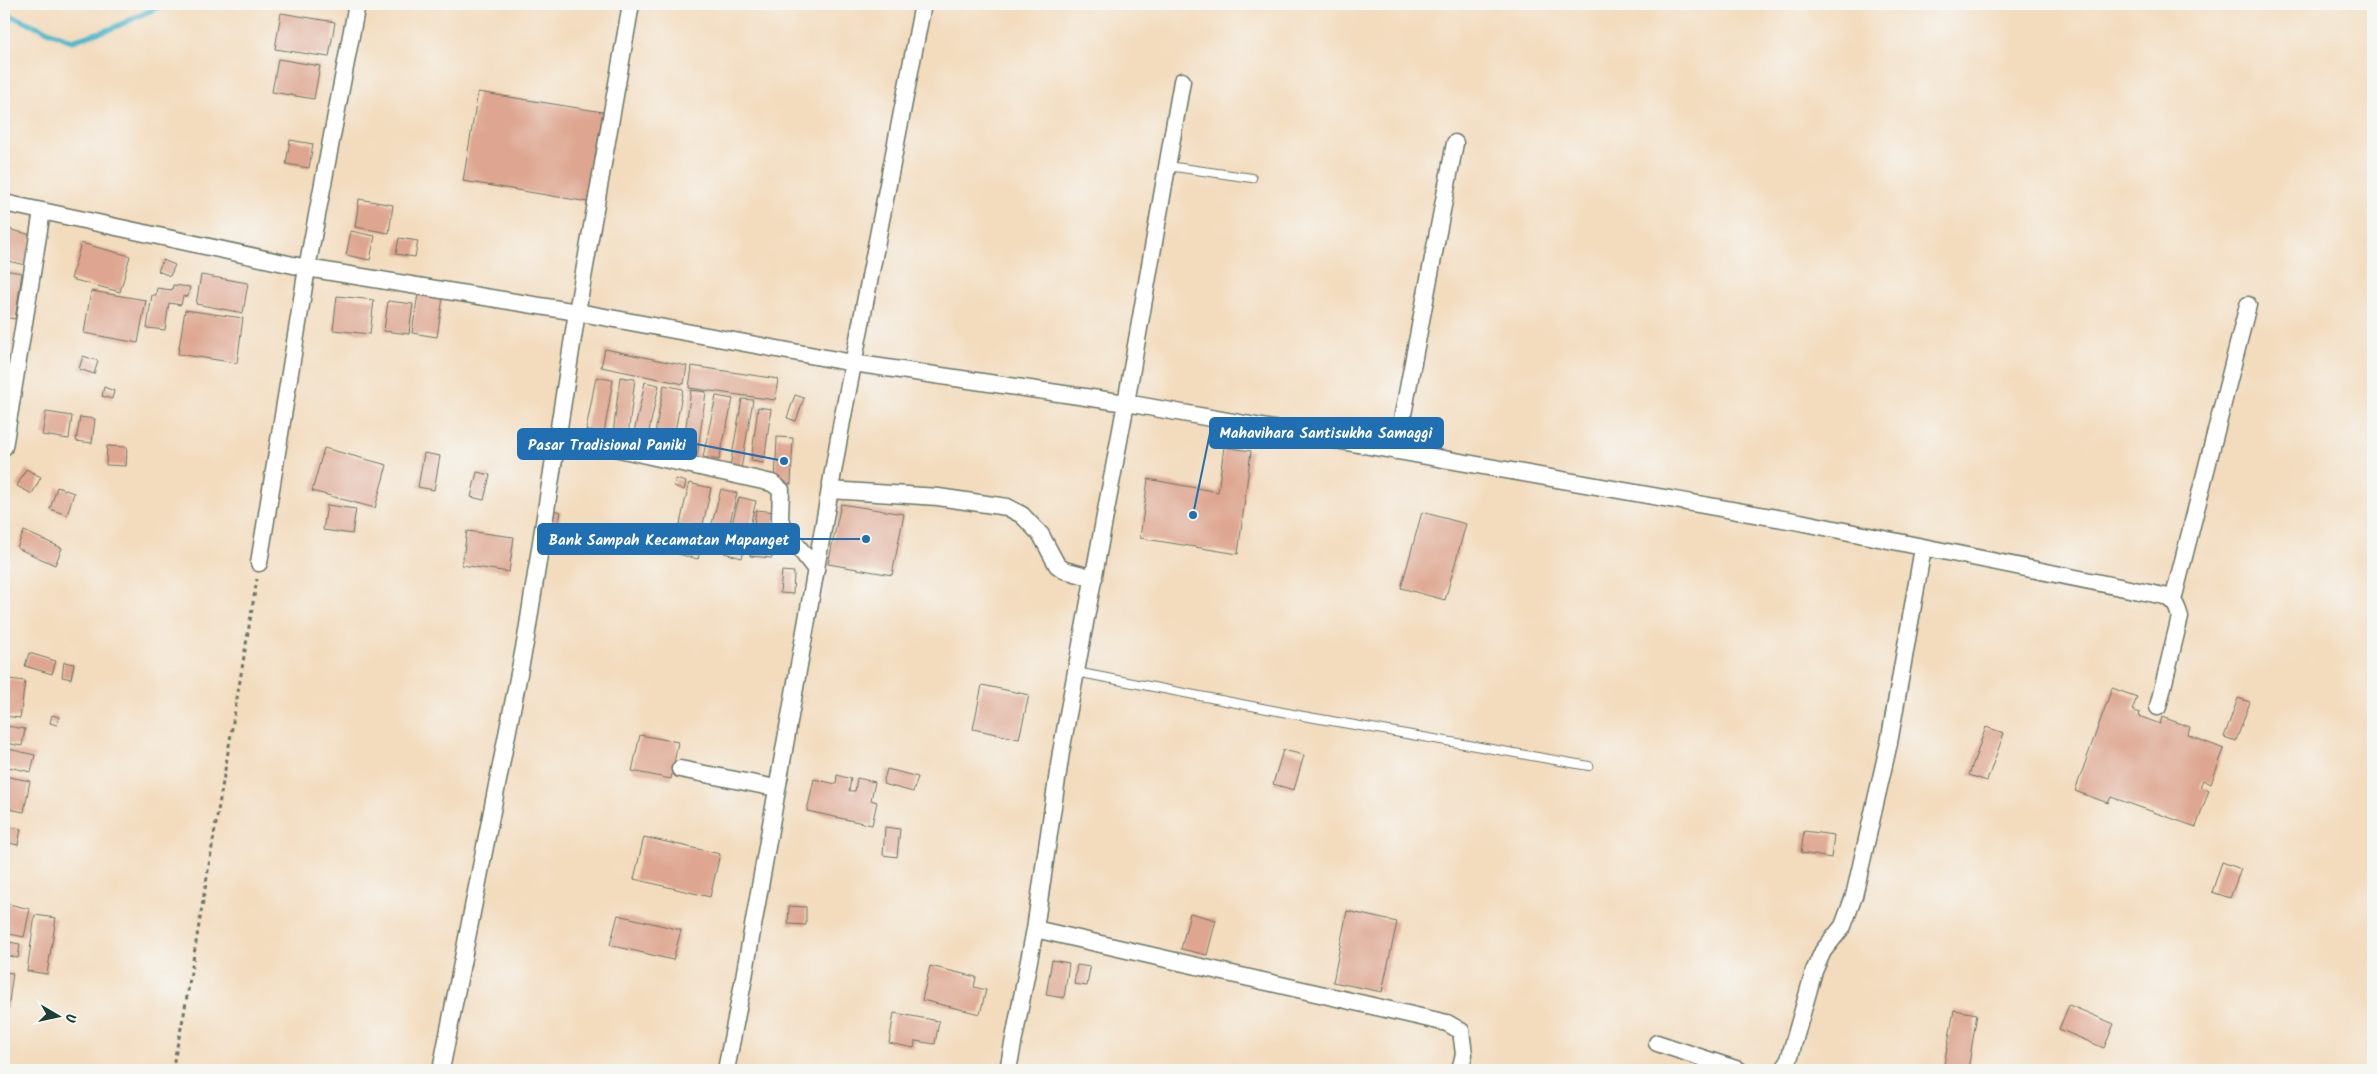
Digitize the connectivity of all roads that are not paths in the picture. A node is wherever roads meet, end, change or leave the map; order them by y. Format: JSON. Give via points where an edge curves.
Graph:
{"nodes":[{"id":1,"x":357,"y":4,"type":"edge"},
{"id":2,"x":631,"y":4,"type":"edge"},
{"id":3,"x":923,"y":4,"type":"edge"},
{"id":4,"x":1182,"y":80,"type":"dead end"},
{"id":5,"x":1455,"y":143,"type":"dead end"},
{"id":6,"x":1168,"y":166,"type":"junction"},
{"id":7,"x":1252,"y":178,"type":"dead end"},
{"id":8,"x":4,"y":203,"type":"edge"},
{"id":9,"x":42,"y":211,"type":"junction"},
{"id":10,"x":307,"y":268,"type":"junction"},
{"id":11,"x":2248,"y":305,"type":"dead end"},
{"id":12,"x":577,"y":312,"type":"junction"},
{"id":13,"x":853,"y":363,"type":"junction"},
{"id":14,"x":1126,"y":403,"type":"junction"},
{"id":15,"x":557,"y":439,"type":"junction"},
{"id":16,"x":4,"y":447,"type":"edge"},
{"id":17,"x":1396,"y":451,"type":"junction"},
{"id":18,"x":830,"y":490,"type":"junction"},
{"id":19,"x":1923,"y":548,"type":"junction"},
{"id":20,"x":259,"y":563,"type":"road end"},
{"id":21,"x":816,"y":570,"type":"junction"},
{"id":22,"x":1094,"y":578,"type":"junction"},
{"id":23,"x":2173,"y":600,"type":"junction"},
{"id":24,"x":1076,"y":672,"type":"junction"},
{"id":25,"x":2158,"y":707,"type":"dead end"},
{"id":26,"x":1589,"y":766,"type":"dead end"},
{"id":27,"x":680,"y":769,"type":"dead end"},
{"id":28,"x":776,"y":788,"type":"junction"},
{"id":29,"x":1035,"y":928,"type":"junction"},
{"id":30,"x":1657,"y":1044,"type":"dead end"},
{"id":31,"x":441,"y":1070,"type":"edge"},
{"id":32,"x":726,"y":1070,"type":"edge"},
{"id":33,"x":1008,"y":1070,"type":"edge"},
{"id":34,"x":1460,"y":1070,"type":"edge"},
{"id":35,"x":1739,"y":1070,"type":"edge"},
{"id":36,"x":1783,"y":1070,"type":"edge"}],
"edges":[{"from":1,"to":10,"type":"street"},
{"from":2,"to":12,"type":"street"},
{"from":3,"to":13,"type":"street"},
{"from":4,"to":6,"type":"street"},
{"from":5,"to":17,"type":"street"},
{"from":6,"to":7,"type":"lane"},
{"from":6,"to":14,"type":"street"},
{"from":8,"to":9,"type":"street"},
{"from":9,"to":10,"type":"street"},
{"from":9,"to":16,"type":"street"},
{"from":10,"to":12,"type":"street"},
{"from":10,"to":20,"type":"street"},
{"from":11,"to":23,"type":"street"},
{"from":12,"to":13,"type":"street"},
{"from":12,"to":15,"type":"street"},
{"from":13,"to":14,"type":"street"},
{"from":13,"to":18,"type":"street"},
{"from":14,"to":17,"type":"street"},
{"from":14,"to":22,"type":"street"},
{"from":15,"to":21,"type":"street","via":[[601,445],[772,483],[781,490],[780,519],[783,527]]},
{"from":15,"to":31,"type":"street","via":[[526,638]]},
{"from":17,"to":19,"type":"street","via":[[1800,522]]},
{"from":18,"to":21,"type":"street"},
{"from":18,"to":22,"type":"street","via":[[938,497],[1006,507],[1022,515],[1041,535],[1057,565]]},
{"from":19,"to":23,"type":"street"},
{"from":19,"to":36,"type":"street","via":[[1889,743],[1854,896],[1843,926],[1823,951],[1814,971],[1788,1063]]},
{"from":21,"to":28,"type":"street"},
{"from":22,"to":24,"type":"street"},
{"from":23,"to":25,"type":"street","via":[[2180,617]]},
{"from":24,"to":26,"type":"lane"},
{"from":24,"to":29,"type":"street"},
{"from":27,"to":28,"type":"street"},
{"from":28,"to":32,"type":"street"},
{"from":29,"to":33,"type":"street"},
{"from":29,"to":34,"type":"street","via":[[1447,1023],[1461,1031],[1464,1054]]},
{"from":30,"to":35,"type":"street"}]}
